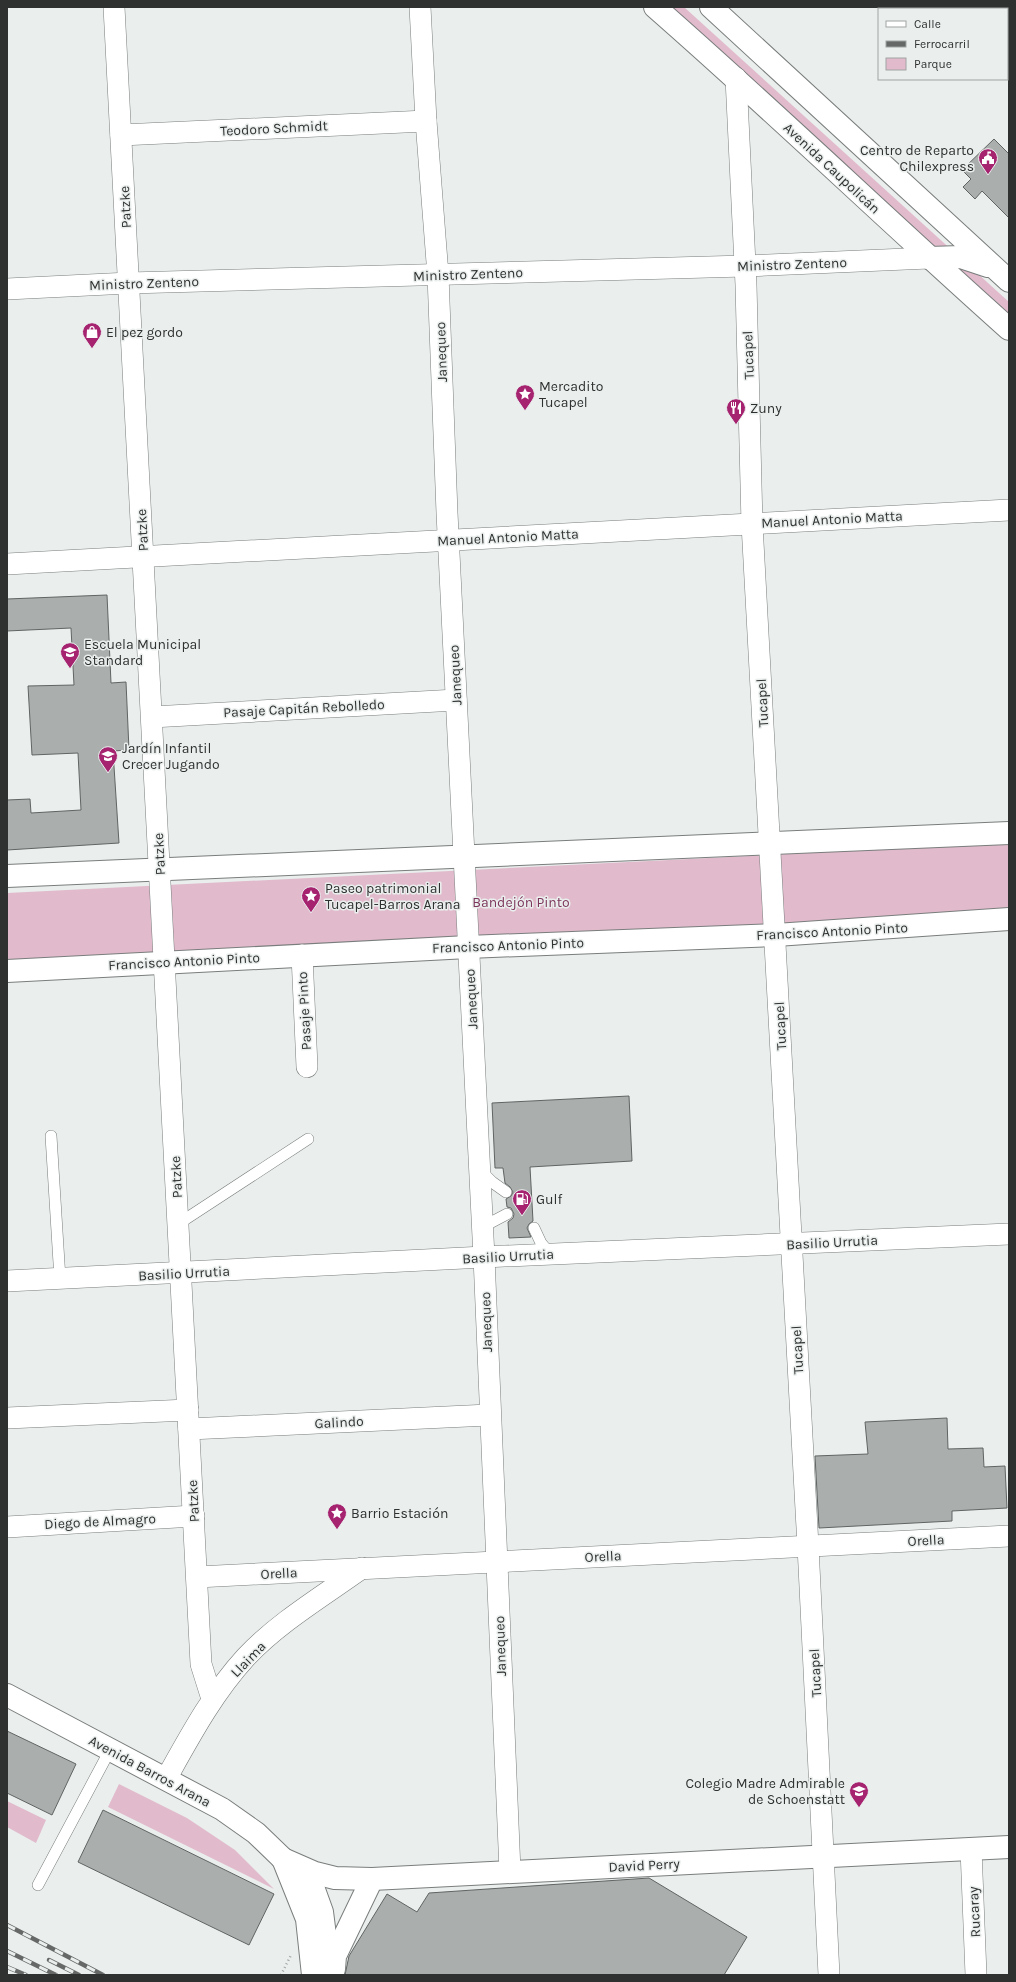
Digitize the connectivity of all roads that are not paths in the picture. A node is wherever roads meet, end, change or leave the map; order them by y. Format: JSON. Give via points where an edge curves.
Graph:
{"nodes":[{"id":1,"x":114,"y":7,"type":"edge"},
{"id":2,"x":420,"y":7,"type":"edge"},
{"id":3,"x":655,"y":7,"type":"edge"},
{"id":4,"x":711,"y":7,"type":"edge"},
{"id":5,"x":736,"y":78,"type":"junction"},
{"id":6,"x":426,"y":121,"type":"junction"},
{"id":7,"x":121,"y":135,"type":"junction"},
{"id":8,"x":929,"y":258,"type":"junction"},
{"id":9,"x":745,"y":266,"type":"junction"},
{"id":10,"x":438,"y":275,"type":"junction"},
{"id":11,"x":1002,"y":275,"type":"edge"},
{"id":12,"x":129,"y":283,"type":"junction"},
{"id":13,"x":7,"y":289,"type":"edge"},
{"id":14,"x":1009,"y":329,"type":"edge"},
{"id":15,"x":1009,"y":510,"type":"edge"},
{"id":16,"x":752,"y":524,"type":"junction"},
{"id":17,"x":448,"y":540,"type":"junction"},
{"id":18,"x":143,"y":556,"type":"junction"},
{"id":19,"x":7,"y":564,"type":"edge"},
{"id":20,"x":456,"y":700,"type":"junction"},
{"id":21,"x":152,"y":717,"type":"junction"},
{"id":22,"x":1009,"y":833,"type":"edge"},
{"id":23,"x":770,"y":844,"type":"junction"},
{"id":24,"x":464,"y":858,"type":"junction"},
{"id":25,"x":160,"y":868,"type":"junction"},
{"id":26,"x":7,"y":876,"type":"edge"},
{"id":27,"x":1009,"y":920,"type":"edge"},
{"id":28,"x":776,"y":934,"type":"junction"},
{"id":29,"x":468,"y":947,"type":"junction"},
{"id":30,"x":302,"y":955,"type":"junction"},
{"id":31,"x":164,"y":962,"type":"junction"},
{"id":32,"x":7,"y":971,"type":"edge"},
{"id":33,"x":307,"y":1067,"type":"dead end"},
{"id":34,"x":51,"y":1136,"type":"dead end"},
{"id":35,"x":308,"y":1139,"type":"dead end"},
{"id":36,"x":479,"y":1169,"type":"junction"},
{"id":37,"x":506,"y":1192,"type":"dead end"},
{"id":38,"x":507,"y":1214,"type":"dead end"},
{"id":39,"x":178,"y":1224,"type":"junction"},
{"id":40,"x":534,"y":1228,"type":"dead end"},
{"id":41,"x":482,"y":1230,"type":"junction"},
{"id":42,"x":1009,"y":1234,"type":"edge"},
{"id":43,"x":791,"y":1244,"type":"junction"},
{"id":44,"x":550,"y":1254,"type":"junction"},
{"id":45,"x":484,"y":1257,"type":"junction"},
{"id":46,"x":181,"y":1273,"type":"junction"},
{"id":47,"x":60,"y":1279,"type":"junction"},
{"id":48,"x":7,"y":1281,"type":"edge"},
{"id":49,"x":489,"y":1415,"type":"junction"},
{"id":50,"x":7,"y":1418,"type":"edge"},
{"id":51,"x":188,"y":1420,"type":"junction"},
{"id":52,"x":194,"y":1516,"type":"junction"},
{"id":53,"x":7,"y":1527,"type":"edge"},
{"id":54,"x":1009,"y":1536,"type":"edge"},
{"id":55,"x":808,"y":1546,"type":"junction"},
{"id":56,"x":496,"y":1562,"type":"junction"},
{"id":57,"x":362,"y":1568,"type":"junction"},
{"id":58,"x":197,"y":1577,"type":"junction"},
{"id":59,"x":7,"y":1696,"type":"edge"},
{"id":60,"x":212,"y":1699,"type":"junction"},
{"id":61,"x":110,"y":1750,"type":"junction"},
{"id":62,"x":166,"y":1779,"type":"junction"},
{"id":63,"x":1009,"y":1847,"type":"edge"},
{"id":64,"x":971,"y":1848,"type":"junction"},
{"id":65,"x":824,"y":1856,"type":"junction"},
{"id":66,"x":283,"y":1859,"type":"junction"},
{"id":67,"x":510,"y":1871,"type":"junction"},
{"id":68,"x":372,"y":1879,"type":"junction"},
{"id":69,"x":38,"y":1885,"type":"dead end"},
{"id":70,"x":313,"y":1975,"type":"edge"},
{"id":71,"x":330,"y":1975,"type":"edge"},
{"id":72,"x":334,"y":1975,"type":"edge"},
{"id":73,"x":829,"y":1975,"type":"edge"},
{"id":74,"x":976,"y":1975,"type":"edge"}],
"edges":[{"from":1,"to":7,"type":"street","name":"Patzke"},
{"from":2,"to":6,"type":"street","name":"Janequeo"},
{"from":3,"to":5,"type":"main road","name":"Avenida Caupolicán"},
{"from":4,"to":11,"type":"main road"},
{"from":5,"to":8,"type":"main road","name":"Avenida Caupolicán"},
{"from":5,"to":9,"type":"street","name":"Tucapel"},
{"from":6,"to":7,"type":"street","name":"Teodoro Schmidt"},
{"from":6,"to":10,"type":"street","name":"Janequeo"},
{"from":7,"to":12,"type":"street","name":"Patzke"},
{"from":8,"to":9,"type":"street","name":"Ministro Zenteno"},
{"from":8,"to":11,"type":"main road","via":[[961,257]]},
{"from":8,"to":14,"type":"main road","name":"Avenida Caupolicán"},
{"from":9,"to":10,"type":"street","name":"Ministro Zenteno"},
{"from":9,"to":16,"type":"street","name":"Tucapel"},
{"from":10,"to":12,"type":"street","name":"Ministro Zenteno"},
{"from":10,"to":17,"type":"street","name":"Janequeo"},
{"from":12,"to":13,"type":"street","name":"Ministro Zenteno"},
{"from":12,"to":18,"type":"street","name":"Patzke"},
{"from":15,"to":16,"type":"street","name":"Manuel Antonio Matta"},
{"from":16,"to":17,"type":"street","name":"Manuel Antonio Matta"},
{"from":16,"to":23,"type":"street","name":"Tucapel"},
{"from":17,"to":18,"type":"street","name":"Manuel Antonio Matta"},
{"from":17,"to":20,"type":"street","name":"Janequeo"},
{"from":18,"to":19,"type":"street","name":"Manuel Antonio Matta"},
{"from":18,"to":21,"type":"street","name":"Patzke"},
{"from":20,"to":21,"type":"street","name":"Pasaje Capitán Rebolledo"},
{"from":20,"to":24,"type":"street","name":"Janequeo"},
{"from":21,"to":25,"type":"street","name":"Patzke"},
{"from":22,"to":23,"type":"main road"},
{"from":23,"to":24,"type":"main road"},
{"from":23,"to":28,"type":"street","name":"Tucapel"},
{"from":24,"to":25,"type":"main road"},
{"from":24,"to":29,"type":"street","name":"Janequeo"},
{"from":25,"to":26,"type":"main road"},
{"from":25,"to":31,"type":"street","name":"Patzke"},
{"from":27,"to":28,"type":"main road","name":"Francisco Antonio Pinto"},
{"from":28,"to":29,"type":"main road","name":"Francisco Antonio Pinto"},
{"from":28,"to":43,"type":"street","name":"Tucapel"},
{"from":29,"to":30,"type":"main road","name":"Francisco Antonio Pinto"},
{"from":29,"to":36,"type":"street","name":"Janequeo"},
{"from":30,"to":31,"type":"main road","name":"Francisco Antonio Pinto"},
{"from":30,"to":33,"type":"street","name":"Pasaje Pinto"},
{"from":31,"to":32,"type":"main road","name":"Francisco Antonio Pinto"},
{"from":31,"to":39,"type":"street","name":"Patzke"},
{"from":34,"to":47,"type":"lane"},
{"from":35,"to":39,"type":"lane"},
{"from":36,"to":37,"type":"lane"},
{"from":36,"to":41,"type":"street","name":"Janequeo"},
{"from":38,"to":41,"type":"lane"},
{"from":39,"to":46,"type":"street","name":"Patzke"},
{"from":40,"to":44,"type":"lane"},
{"from":41,"to":45,"type":"street","name":"Janequeo"},
{"from":42,"to":43,"type":"street","name":"Basilio Urrutia"},
{"from":43,"to":44,"type":"street","name":"Basilio Urrutia"},
{"from":43,"to":55,"type":"street","name":"Tucapel"},
{"from":44,"to":45,"type":"street","name":"Basilio Urrutia"},
{"from":45,"to":46,"type":"street","name":"Basilio Urrutia"},
{"from":45,"to":49,"type":"street","name":"Janequeo"},
{"from":46,"to":47,"type":"street","name":"Basilio Urrutia"},
{"from":46,"to":51,"type":"street","name":"Patzke"},
{"from":47,"to":48,"type":"street","name":"Basilio Urrutia"},
{"from":49,"to":51,"type":"street","name":"Galindo"},
{"from":49,"to":56,"type":"street","name":"Janequeo"},
{"from":50,"to":51,"type":"street","name":"Galindo"},
{"from":51,"to":52,"type":"street","name":"Patzke"},
{"from":52,"to":53,"type":"street","name":"Diego de Almagro"},
{"from":52,"to":58,"type":"street","name":"Patzke"},
{"from":54,"to":55,"type":"street","name":"Orella"},
{"from":55,"to":56,"type":"street","name":"Orella"},
{"from":55,"to":65,"type":"street","name":"Tucapel"},
{"from":56,"to":57,"type":"street","name":"Orella"},
{"from":56,"to":67,"type":"street","name":"Janequeo"},
{"from":57,"to":58,"type":"street","name":"Orella"},
{"from":57,"to":60,"type":"street","name":"Llaima","via":[[285,1623],[247,1657]]},
{"from":58,"to":60,"type":"street","name":"Patzke","via":[[201,1664]]},
{"from":59,"to":61,"type":"main road","name":"Avenida Barros Arana"},
{"from":60,"to":62,"type":"street","name":"Llaima"},
{"from":61,"to":62,"type":"main road","name":"Avenida Barros Arana"},
{"from":61,"to":69,"type":"lane"},
{"from":62,"to":66,"type":"main road","name":"Avenida Barros Arana","via":[[239,1820]]},
{"from":63,"to":64,"type":"main road","name":"David Perry"},
{"from":64,"to":65,"type":"main road","name":"David Perry"},
{"from":64,"to":74,"type":"street","name":"Rucaray"},
{"from":65,"to":67,"type":"main road","name":"David Perry"},
{"from":65,"to":73,"type":"street","name":"Tucapel"},
{"from":66,"to":68,"type":"main road","name":"David Perry","via":[[315,1873],[336,1878]]},
{"from":66,"to":70,"type":"main road","name":"Avenida Barros Arana","via":[[307,1919]]},
{"from":66,"to":71,"type":"main road","name":"Avenida Barros Arana","via":[[301,1872],[316,1895],[322,1912]]},
{"from":67,"to":68,"type":"main road","name":"David Perry"},
{"from":68,"to":72,"type":"main road","via":[[335,1956]]}]}
